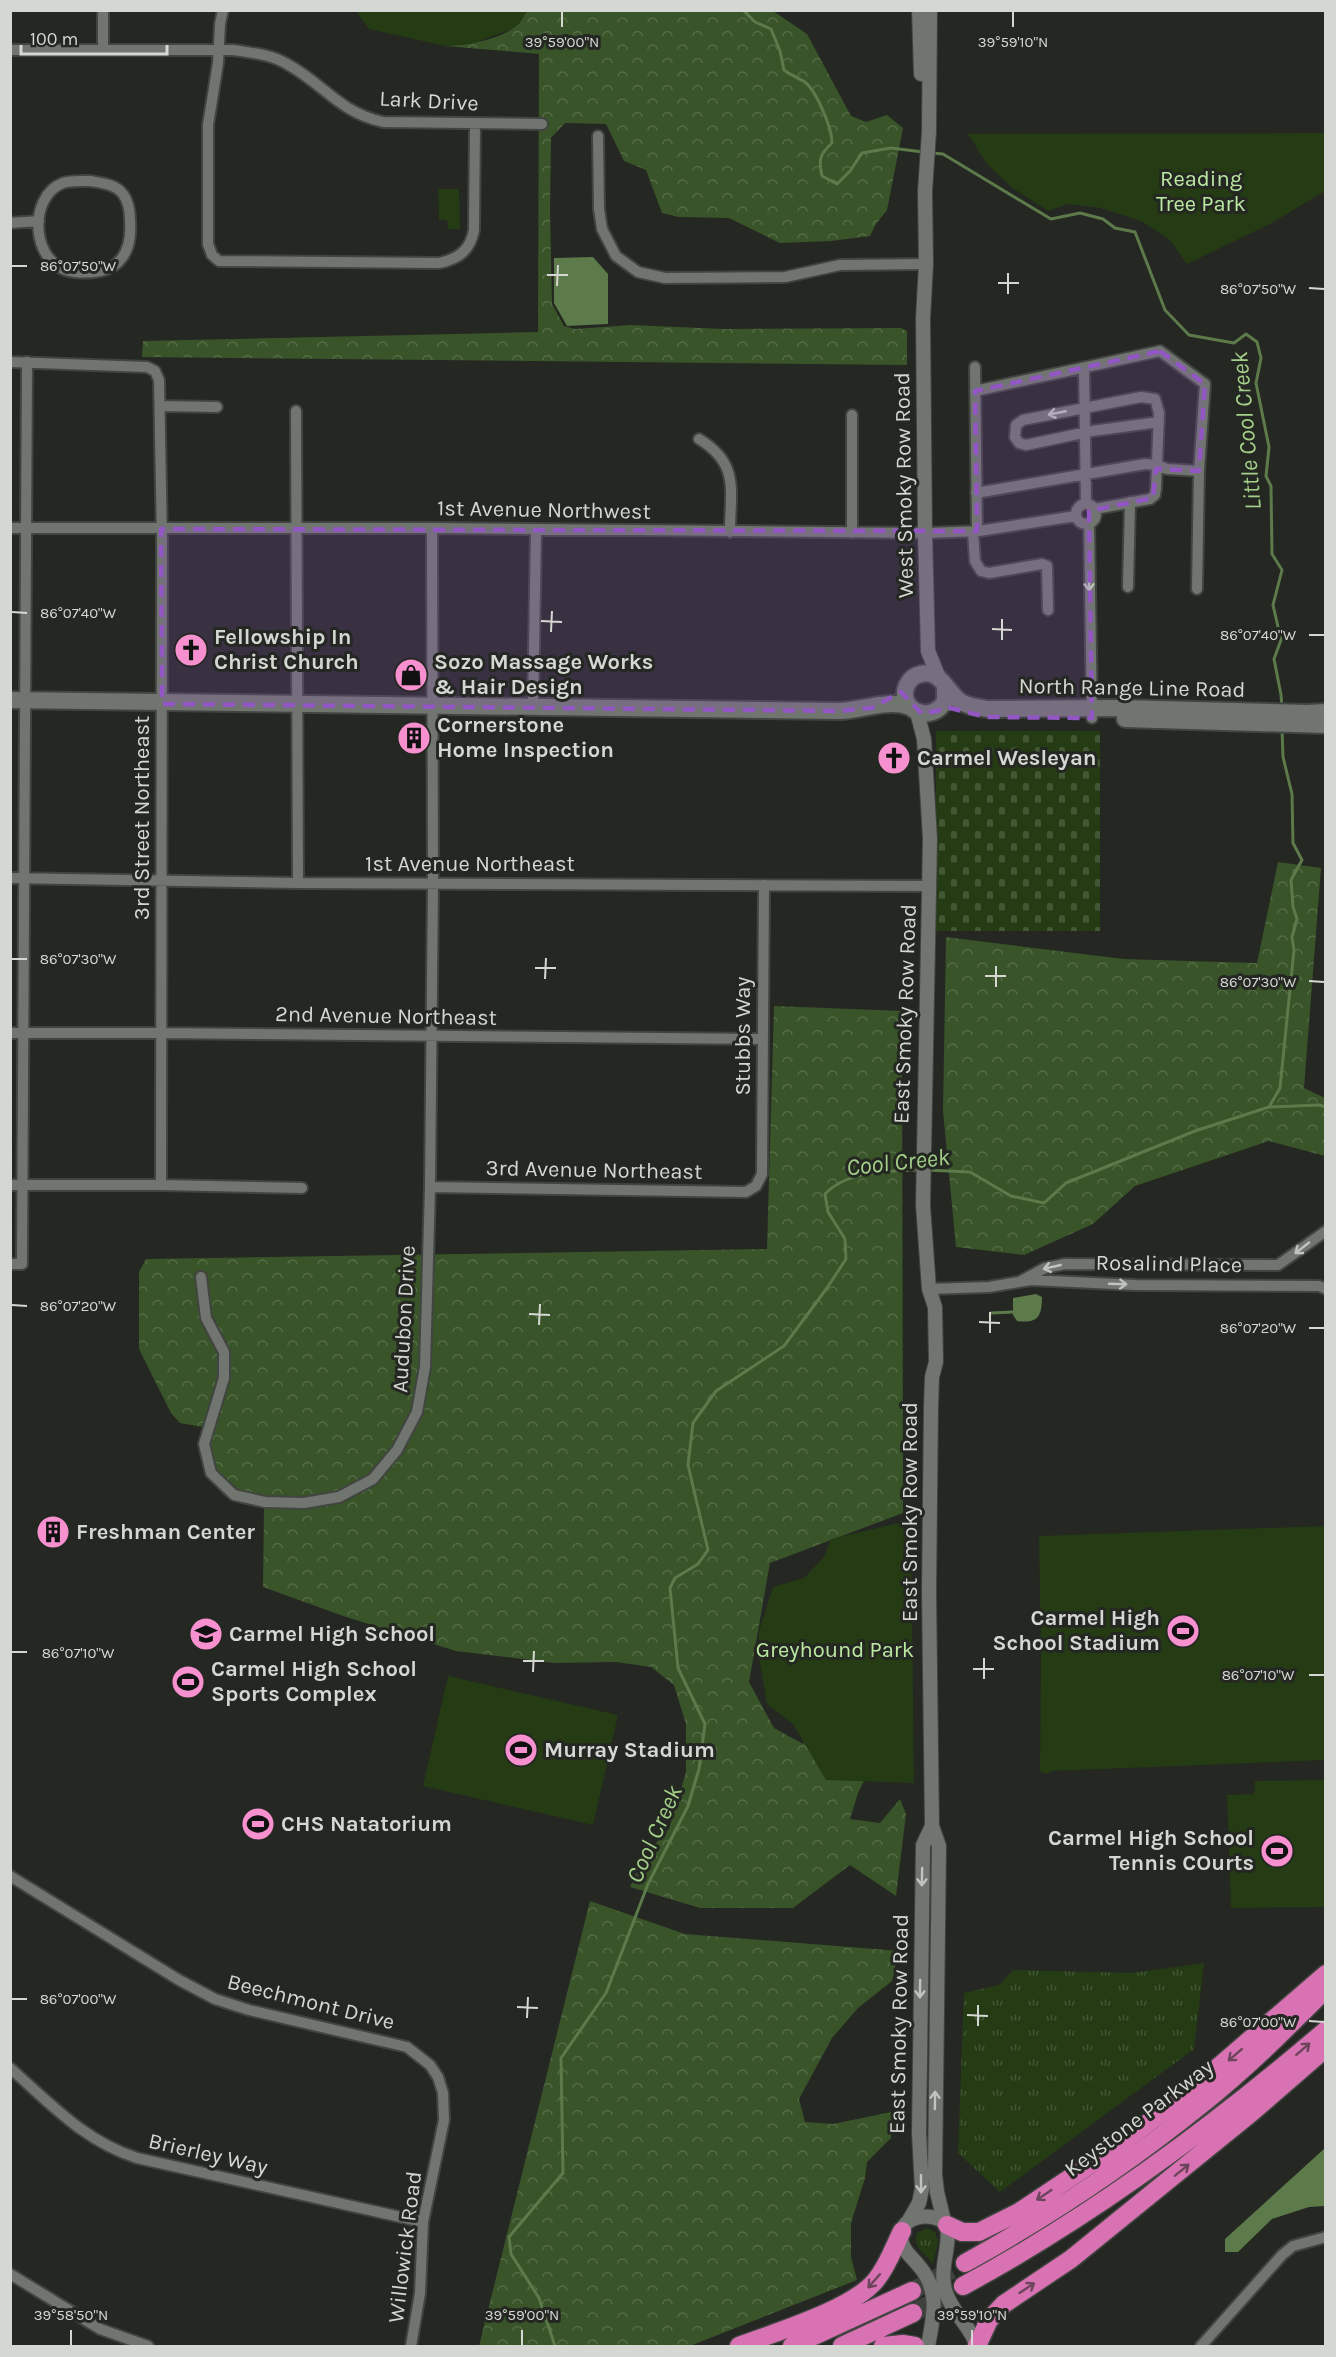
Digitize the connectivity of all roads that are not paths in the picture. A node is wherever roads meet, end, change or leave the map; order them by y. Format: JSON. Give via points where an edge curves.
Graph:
{"nodes":[{"id":1,"x":103,"y":10,"type":"edge"},
{"id":2,"x":223,"y":10,"type":"edge"},
{"id":3,"x":920,"y":10,"type":"edge"},
{"id":4,"x":930,"y":10,"type":"edge"},
{"id":5,"x":102,"y":49,"type":"junction"},
{"id":6,"x":10,"y":50,"type":"edge"},
{"id":7,"x":218,"y":51,"type":"junction"},
{"id":8,"x":475,"y":124,"type":"junction"},
{"id":9,"x":542,"y":124,"type":"dead end"},
{"id":10,"x":926,"y":131,"type":"junction"},
{"id":11,"x":598,"y":136,"type":"dead end"},
{"id":12,"x":39,"y":221,"type":"junction"},
{"id":13,"x":10,"y":223,"type":"edge"},
{"id":14,"x":922,"y":264,"type":"junction"},
{"id":15,"x":10,"y":362,"type":"edge"},
{"id":16,"x":27,"y":362,"type":"junction"},
{"id":17,"x":975,"y":366,"type":"dead end"},
{"id":18,"x":1084,"y":368,"type":"junction"},
{"id":19,"x":975,"y":391,"type":"junction"},
{"id":20,"x":160,"y":406,"type":"junction"},
{"id":21,"x":217,"y":407,"type":"dead end"},
{"id":22,"x":1085,"y":407,"type":"junction"},
{"id":23,"x":296,"y":411,"type":"dead end"},
{"id":24,"x":852,"y":415,"type":"dead end"},
{"id":25,"x":1159,"y":422,"type":"junction"},
{"id":26,"x":1086,"y":433,"type":"junction"},
{"id":27,"x":699,"y":439,"type":"dead end"},
{"id":28,"x":1156,"y":465,"type":"junction"},
{"id":29,"x":1199,"y":471,"type":"junction"},
{"id":30,"x":1086,"y":473,"type":"junction"},
{"id":31,"x":976,"y":493,"type":"junction"},
{"id":32,"x":1130,"y":502,"type":"junction"},
{"id":33,"x":1091,"y":506,"type":"junction"},
{"id":34,"x":1076,"y":516,"type":"junction"},
{"id":35,"x":1089,"y":523,"type":"junction"},
{"id":36,"x":10,"y":528,"type":"edge"},
{"id":37,"x":27,"y":528,"type":"junction"},
{"id":38,"x":296,"y":528,"type":"junction"},
{"id":39,"x":432,"y":528,"type":"junction"},
{"id":40,"x":161,"y":529,"type":"junction"},
{"id":41,"x":536,"y":530,"type":"junction"},
{"id":42,"x":730,"y":532,"type":"junction"},
{"id":43,"x":975,"y":532,"type":"junction"},
{"id":44,"x":852,"y":533,"type":"junction"},
{"id":45,"x":925,"y":533,"type":"junction"},
{"id":46,"x":1128,"y":587,"type":"dead end"},
{"id":47,"x":1197,"y":589,"type":"dead end"},
{"id":48,"x":1048,"y":610,"type":"dead end"},
{"id":49,"x":928,"y":651,"type":"junction"},
{"id":50,"x":911,"y":681,"type":"junction"},
{"id":51,"x":942,"y":682,"type":"junction"},
{"id":52,"x":19,"y":700,"type":"edge"},
{"id":53,"x":162,"y":704,"type":"junction"},
{"id":54,"x":884,"y":704,"type":"junction"},
{"id":55,"x":297,"y":705,"type":"junction"},
{"id":56,"x":433,"y":707,"type":"junction"},
{"id":57,"x":534,"y":708,"type":"junction"},
{"id":58,"x":913,"y":709,"type":"junction"},
{"id":59,"x":937,"y":711,"type":"junction"},
{"id":60,"x":1326,"y":712,"type":"edge"},
{"id":61,"x":1092,"y":713,"type":"junction"},
{"id":62,"x":1307,"y":719,"type":"junction"},
{"id":63,"x":1326,"y":725,"type":"edge"},
{"id":64,"x":924,"y":739,"type":"junction"},
{"id":65,"x":10,"y":878,"type":"edge"},
{"id":66,"x":25,"y":878,"type":"junction"},
{"id":67,"x":161,"y":880,"type":"junction"},
{"id":68,"x":298,"y":883,"type":"junction"},
{"id":69,"x":433,"y":884,"type":"junction"},
{"id":70,"x":764,"y":885,"type":"junction"},
{"id":71,"x":930,"y":886,"type":"junction"},
{"id":72,"x":10,"y":1033,"type":"edge"},
{"id":73,"x":24,"y":1033,"type":"junction"},
{"id":74,"x":160,"y":1033,"type":"junction"},
{"id":75,"x":431,"y":1036,"type":"junction"},
{"id":76,"x":762,"y":1039,"type":"junction"},
{"id":77,"x":10,"y":1185,"type":"edge"},
{"id":78,"x":24,"y":1185,"type":"junction"},
{"id":79,"x":161,"y":1185,"type":"junction"},
{"id":80,"x":756,"y":1186,"type":"joint"},
{"id":81,"x":430,"y":1187,"type":"junction"},
{"id":82,"x":302,"y":1188,"type":"dead end"},
{"id":83,"x":1326,"y":1231,"type":"edge"},
{"id":84,"x":10,"y":1264,"type":"edge"},
{"id":85,"x":201,"y":1277,"type":"dead end"},
{"id":86,"x":1018,"y":1282,"type":"junction"},
{"id":87,"x":1322,"y":1287,"type":"edge"},
{"id":88,"x":930,"y":1289,"type":"junction"},
{"id":89,"x":932,"y":1826,"type":"junction"},
{"id":90,"x":10,"y":1876,"type":"edge"},
{"id":91,"x":1326,"y":1974,"type":"edge"},
{"id":92,"x":1326,"y":1989,"type":"edge"},
{"id":93,"x":1326,"y":2030,"type":"edge"},
{"id":94,"x":1326,"y":2049,"type":"edge"},
{"id":95,"x":10,"y":2068,"type":"edge"},
{"id":96,"x":444,"y":2117,"type":"joint"},
{"id":97,"x":423,"y":2222,"type":"junction"},
{"id":98,"x":945,"y":2223,"type":"junction"},
{"id":99,"x":905,"y":2226,"type":"junction"},
{"id":100,"x":1326,"y":2237,"type":"edge"},
{"id":101,"x":965,"y":2263,"type":"tunnel mouth"},
{"id":102,"x":10,"y":2274,"type":"edge"},
{"id":103,"x":963,"y":2286,"type":"tunnel mouth"},
{"id":104,"x":912,"y":2291,"type":"tunnel mouth"},
{"id":105,"x":913,"y":2313,"type":"tunnel mouth"},
{"id":106,"x":148,"y":2346,"type":"edge"},
{"id":107,"x":411,"y":2346,"type":"edge"},
{"id":108,"x":739,"y":2346,"type":"edge"},
{"id":109,"x":792,"y":2346,"type":"edge"},
{"id":110,"x":842,"y":2346,"type":"edge"},
{"id":111,"x":887,"y":2346,"type":"edge"},
{"id":112,"x":915,"y":2346,"type":"edge"},
{"id":113,"x":928,"y":2346,"type":"edge"},
{"id":114,"x":976,"y":2346,"type":"edge"},
{"id":115,"x":1200,"y":2346,"type":"edge"}],
"edges":[{"from":1,"to":5,"type":"street"},
{"from":2,"to":7,"type":"street"},
{"from":3,"to":10,"type":"street","name":"West Smoky Row Road"},
{"from":4,"to":10,"type":"street","name":"West Smoky Row Road"},
{"from":5,"to":6,"type":"street","name":"Lark Drive"},
{"from":5,"to":7,"type":"street","name":"Lark Drive"},
{"from":7,"to":8,"type":"street","name":"Lark Drive","via":[[259,53],[279,60],[340,105],[371,119]]},
{"from":7,"to":8,"type":"street","via":[[208,125],[208,244],[219,261],[439,263],[456,258],[468,246],[474,230]]},
{"from":8,"to":9,"type":"street","name":"Lark Drive"},
{"from":10,"to":14,"type":"street","name":"West Smoky Row Road"},
{"from":11,"to":14,"type":"street","via":[[599,220],[608,244],[620,260],[638,272],[665,278],[785,278],[840,265]]},
{"from":12,"to":12,"type":"street","via":[[45,197],[63,183],[90,181],[115,187],[124,194],[130,213],[128,249],[117,264],[100,272],[74,272],[54,266],[40,240]]},
{"from":12,"to":13,"type":"street"},
{"from":14,"to":45,"type":"street","name":"West Smoky Row Road"},
{"from":15,"to":16,"type":"street"},
{"from":16,"to":20,"type":"street","name":"3rd Street Northeast","via":[[147,367],[155,371],[159,380]]},
{"from":16,"to":37,"type":"street"},
{"from":17,"to":19,"type":"street"},
{"from":18,"to":19,"type":"street"},
{"from":18,"to":22,"type":"street"},
{"from":18,"to":29,"type":"street","via":[[1160,351],[1205,384]]},
{"from":19,"to":31,"type":"street"},
{"from":20,"to":21,"type":"street"},
{"from":20,"to":40,"type":"street","name":"3rd Street Northeast"},
{"from":22,"to":25,"type":"street","via":[[1141,397],[1155,399]]},
{"from":22,"to":26,"type":"street"},
{"from":22,"to":26,"type":"street","one_way":true,"via":[[1023,420],[1014,433],[1019,443],[1026,445]]},
{"from":23,"to":38,"type":"street"},
{"from":24,"to":44,"type":"street"},
{"from":25,"to":26,"type":"street"},
{"from":25,"to":28,"type":"street"},
{"from":26,"to":30,"type":"street"},
{"from":27,"to":42,"type":"street","via":[[728,466]]},
{"from":28,"to":29,"type":"street","via":[[1167,470]]},
{"from":28,"to":30,"type":"street"},
{"from":28,"to":32,"type":"street","via":[[1155,495]]},
{"from":29,"to":47,"type":"street"},
{"from":30,"to":31,"type":"street"},
{"from":30,"to":33,"type":"street"},
{"from":31,"to":43,"type":"street"},
{"from":32,"to":33,"type":"street"},
{"from":32,"to":46,"type":"street"},
{"from":33,"to":34,"type":"street","via":[[1078,507]]},
{"from":33,"to":35,"type":"street","via":[[1096,517]]},
{"from":34,"to":35,"type":"street","via":[[1082,523]]},
{"from":34,"to":43,"type":"street","name":"1st Avenue Northwest"},
{"from":35,"to":61,"type":"street","one_way":true},
{"from":36,"to":37,"type":"street","name":"1st Avenue Northwest"},
{"from":37,"to":40,"type":"street","name":"1st Avenue Northwest"},
{"from":37,"to":52,"type":"street"},
{"from":38,"to":39,"type":"street","name":"1st Avenue Northwest"},
{"from":38,"to":40,"type":"street","name":"1st Avenue Northwest"},
{"from":38,"to":55,"type":"street"},
{"from":39,"to":41,"type":"street","name":"1st Avenue Northwest"},
{"from":39,"to":56,"type":"street","name":"Audubon Drive"},
{"from":40,"to":53,"type":"street","name":"3rd Street Northeast"},
{"from":41,"to":42,"type":"street","name":"1st Avenue Northwest"},
{"from":41,"to":57,"type":"street"},
{"from":42,"to":44,"type":"street","name":"1st Avenue Northwest"},
{"from":43,"to":45,"type":"street","name":"1st Avenue Northwest"},
{"from":43,"to":48,"type":"street","via":[[975,561],[981,571],[1047,566]]},
{"from":44,"to":45,"type":"street","name":"1st Avenue Northwest"},
{"from":45,"to":49,"type":"street","name":"West Smoky Row Road"},
{"from":49,"to":50,"type":"street","name":"West Smoky Row Road"},
{"from":49,"to":51,"type":"street","name":"West Smoky Row Road"},
{"from":50,"to":51,"type":"main road","via":[[924,673]]},
{"from":50,"to":54,"type":"main road"},
{"from":50,"to":58,"type":"main road","via":[[906,697]]},
{"from":51,"to":59,"type":"main road","via":[[946,696]]},
{"from":51,"to":61,"type":"main road","name":"North Range Line Road","via":[[961,702],[978,707]]},
{"from":52,"to":53,"type":"main road"},
{"from":52,"to":66,"type":"street"},
{"from":53,"to":55,"type":"main road"},
{"from":53,"to":67,"type":"street","name":"3rd Street Northeast"},
{"from":54,"to":57,"type":"main road","via":[[840,711]]},
{"from":54,"to":58,"type":"main road"},
{"from":55,"to":56,"type":"main road"},
{"from":55,"to":68,"type":"street"},
{"from":56,"to":57,"type":"main road"},
{"from":56,"to":69,"type":"street","name":"Audubon Drive"},
{"from":58,"to":59,"type":"main road","via":[[928,714]]},
{"from":58,"to":64,"type":"street","name":"East Smoky Row Road"},
{"from":59,"to":61,"type":"main road","name":"North Range Line Road","via":[[950,708],[987,717]]},
{"from":59,"to":64,"type":"street","name":"East Smoky Row Road"},
{"from":60,"to":62,"type":"main road","name":"North Range Line Road"},
{"from":61,"to":62,"type":"main road","name":"North Range Line Road"},
{"from":62,"to":63,"type":"main road","name":"North Range Line Road"},
{"from":64,"to":71,"type":"street","name":"East Smoky Row Road"},
{"from":65,"to":66,"type":"street","name":"1st Avenue Northeast"},
{"from":66,"to":67,"type":"street","name":"1st Avenue Northeast"},
{"from":66,"to":73,"type":"street"},
{"from":67,"to":68,"type":"street","name":"1st Avenue Northeast"},
{"from":67,"to":74,"type":"street","name":"3rd Street Northeast"},
{"from":68,"to":69,"type":"street","name":"1st Avenue Northeast"},
{"from":69,"to":70,"type":"street","name":"1st Avenue Northeast"},
{"from":69,"to":75,"type":"street","name":"Audubon Drive"},
{"from":70,"to":71,"type":"street","name":"1st Avenue Northeast"},
{"from":70,"to":76,"type":"street","name":"Stubbs Way"},
{"from":71,"to":88,"type":"street","name":"East Smoky Row Road","via":[[922,1145],[922,1205]]},
{"from":72,"to":73,"type":"street","name":"2nd Avenue Northeast"},
{"from":73,"to":74,"type":"street","name":"2nd Avenue Northeast"},
{"from":73,"to":78,"type":"street"},
{"from":74,"to":75,"type":"street","name":"2nd Avenue Northeast"},
{"from":74,"to":79,"type":"street","name":"3rd Street Northeast"},
{"from":75,"to":76,"type":"street","name":"2nd Avenue Northeast"},
{"from":75,"to":81,"type":"street","name":"Audubon Drive"},
{"from":76,"to":80,"type":"street","name":"Stubbs Way","via":[[762,1174]]},
{"from":77,"to":78,"type":"street"},
{"from":78,"to":79,"type":"street"},
{"from":78,"to":84,"type":"street","via":[[22,1264]]},
{"from":79,"to":82,"type":"street"},
{"from":80,"to":81,"type":"street","name":"3rd Avenue Northeast","via":[[746,1192]]},
{"from":81,"to":85,"type":"street","name":"Audubon Drive","via":[[425,1367],[417,1412],[397,1450],[373,1479],[339,1497],[304,1503],[265,1502],[234,1495],[211,1473],[204,1444],[224,1378],[224,1352],[206,1318]]},
{"from":83,"to":86,"type":"street","name":"Rosalind Place","one_way":true,"via":[[1278,1265],[1065,1264],[1045,1268]]},
{"from":86,"to":87,"type":"street","name":"Rosalind Place","one_way":true},
{"from":86,"to":88,"type":"street","name":"Rosalind Place","via":[[957,1290]]},
{"from":88,"to":89,"type":"street","name":"East Smoky Row Road","via":[[935,1307],[936,1357],[932,1377],[929,1540]]},
{"from":98,"to":89,"type":"street","name":"East Smoky Row Road","one_way":true,"via":[[935,2174],[939,1846]]},
{"from":89,"to":99,"type":"street","name":"East Smoky Row Road","one_way":true,"via":[[923,1845],[919,2113],[922,2189],[919,2203]]},
{"from":90,"to":96,"type":"street","name":"Beechmont Drive","via":[[215,1999],[407,2047],[420,2055],[438,2077]]},
{"from":91,"to":98,"type":"highway","one_way":true,"via":[[1188,2093],[1019,2212],[979,2232],[962,2232]]},
{"from":92,"to":101,"type":"highway","name":"Keystone Parkway","via":[[1242,2069],[1173,2127],[1066,2203]]},
{"from":103,"to":93,"type":"highway","name":"Keystone Parkway","one_way":true,"via":[[1142,2175]]},
{"from":114,"to":94,"type":"highway","one_way":true,"via":[[989,2320],[1004,2304],[1077,2254]]},
{"from":95,"to":97,"type":"street","name":"Brierley Way","via":[[77,2128],[116,2151]]},
{"from":96,"to":97,"type":"street","name":"Willowick Road"},
{"from":97,"to":107,"type":"street","name":"Willowick Road","via":[[420,2293]]},
{"from":98,"to":99,"type":"street","via":[[925,2216]]},
{"from":98,"to":114,"type":"street","name":"East Smoky Row Road","via":[[949,2240],[943,2268],[944,2287]]},
{"from":99,"to":108,"type":"highway","one_way":true,"via":[[886,2265],[864,2292],[838,2307]]},
{"from":99,"to":113,"type":"street","via":[[901,2238],[906,2252],[924,2272],[933,2293],[935,2314]]},
{"from":100,"to":115,"type":"street","via":[[1293,2246],[1282,2255]]},
{"from":102,"to":106,"type":"street","via":[[100,2329]]},
{"from":104,"to":109,"type":"highway"},
{"from":105,"to":110,"type":"highway"},
{"from":111,"to":112,"type":"highway"}]}
